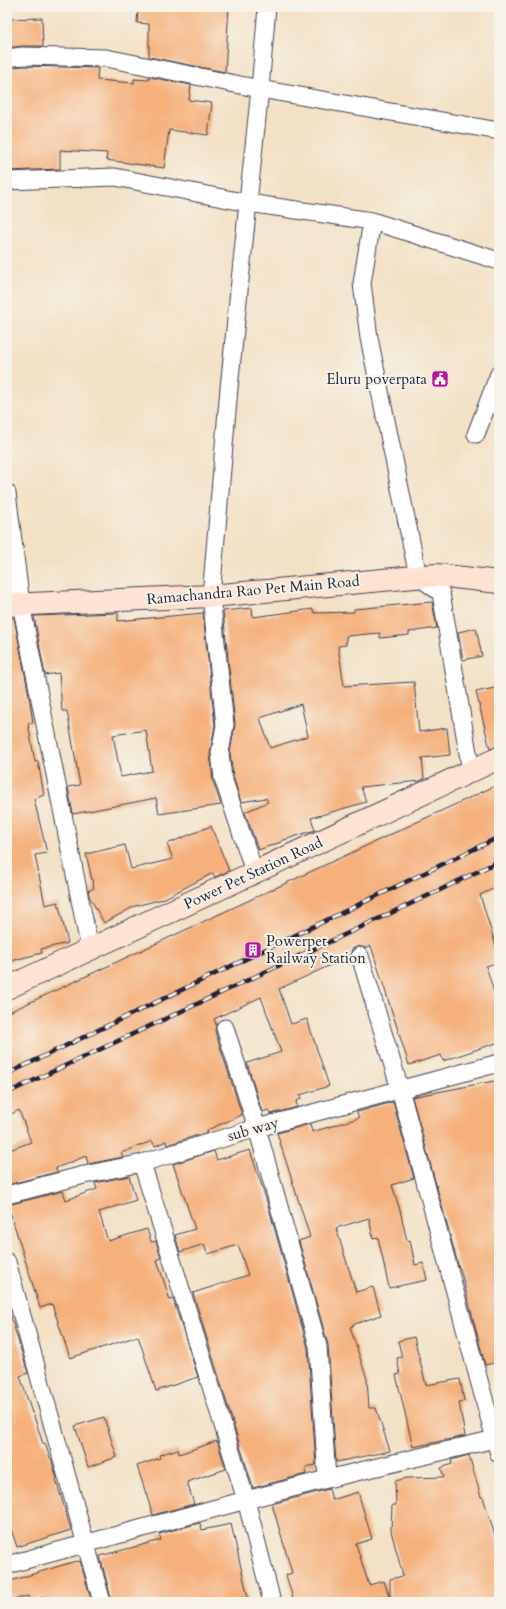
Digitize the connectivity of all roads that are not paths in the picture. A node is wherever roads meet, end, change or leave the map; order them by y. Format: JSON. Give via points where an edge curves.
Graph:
{"nodes":[{"id":1,"x":266,"y":7,"type":"edge"},
{"id":2,"x":7,"y":58,"type":"edge"},
{"id":3,"x":260,"y":89,"type":"junction"},
{"id":4,"x":499,"y":131,"type":"edge"},
{"id":5,"x":7,"y":181,"type":"edge"},
{"id":6,"x":248,"y":203,"type":"junction"},
{"id":7,"x":372,"y":220,"type":"junction"},
{"id":8,"x":499,"y":261,"type":"edge"},
{"id":9,"x":499,"y":374,"type":"edge"},
{"id":10,"x":476,"y":434,"type":"dead end"},
{"id":11,"x":7,"y":492,"type":"edge"},
{"id":12,"x":418,"y":576,"type":"junction"},
{"id":13,"x":499,"y":582,"type":"edge"},
{"id":14,"x":211,"y":596,"type":"junction"},
{"id":15,"x":14,"y":605,"type":"edge"},
{"id":16,"x":499,"y":758,"type":"edge"},
{"id":17,"x":471,"y":771,"type":"junction"},
{"id":18,"x":255,"y":874,"type":"junction"},
{"id":19,"x":90,"y":950,"type":"junction"},
{"id":20,"x":360,"y":956,"type":"dead end"},
{"id":21,"x":7,"y":988,"type":"edge"},
{"id":22,"x":225,"y":1028,"type":"dead end"},
{"id":23,"x":499,"y":1063,"type":"edge"},
{"id":24,"x":400,"y":1089,"type":"junction"},
{"id":25,"x":257,"y":1128,"type":"junction"},
{"id":26,"x":142,"y":1163,"type":"junction"},
{"id":27,"x":7,"y":1195,"type":"edge"},
{"id":28,"x":7,"y":1262,"type":"edge"},
{"id":29,"x":498,"y":1444,"type":"edge"},
{"id":30,"x":327,"y":1478,"type":"junction"},
{"id":31,"x":246,"y":1500,"type":"junction"},
{"id":32,"x":85,"y":1544,"type":"junction"},
{"id":33,"x":7,"y":1565,"type":"edge"},
{"id":34,"x":102,"y":1602,"type":"edge"},
{"id":35,"x":272,"y":1602,"type":"edge"}],
"edges":[{"from":1,"to":3,"type":"street"},
{"from":2,"to":3,"type":"street","via":[[106,58]]},
{"from":3,"to":4,"type":"street"},
{"from":3,"to":6,"type":"street"},
{"from":5,"to":6,"type":"street","via":[[115,177]]},
{"from":6,"to":7,"type":"street"},
{"from":6,"to":14,"type":"street"},
{"from":7,"to":8,"type":"street"},
{"from":7,"to":12,"type":"street","via":[[362,283],[369,338]]},
{"from":9,"to":10,"type":"street"},
{"from":11,"to":15,"type":"street"},
{"from":12,"to":13,"type":"street","name":"Ramachandra Rao Pet Main Road","via":[[436,575]]},
{"from":12,"to":14,"type":"street","name":"Ramachandra Rao Pet Main Road"},
{"from":12,"to":17,"type":"street","via":[[441,593]]},
{"from":14,"to":15,"type":"street","name":"Ramachandra Rao Pet Main Road"},
{"from":14,"to":18,"type":"street","via":[[225,725],[220,753],[223,778]]},
{"from":15,"to":19,"type":"street"},
{"from":16,"to":17,"type":"street","name":"Power Pet Station Road"},
{"from":17,"to":18,"type":"street","name":"Power Pet Station Road"},
{"from":18,"to":19,"type":"street","name":"Power Pet Station Road"},
{"from":19,"to":21,"type":"street","name":"Power Pet Station Road"},
{"from":20,"to":24,"type":"street"},
{"from":22,"to":25,"type":"street"},
{"from":23,"to":24,"type":"street","name":"sub way"},
{"from":24,"to":25,"type":"street","name":"sub way"},
{"from":24,"to":29,"type":"street"},
{"from":25,"to":26,"type":"street","name":"sub way"},
{"from":25,"to":30,"type":"street","via":[[318,1346]]},
{"from":26,"to":27,"type":"street","name":"sub way"},
{"from":26,"to":31,"type":"street"},
{"from":28,"to":32,"type":"street"},
{"from":29,"to":30,"type":"street"},
{"from":30,"to":31,"type":"street"},
{"from":31,"to":32,"type":"street"},
{"from":31,"to":35,"type":"street"},
{"from":32,"to":33,"type":"street"},
{"from":32,"to":34,"type":"street"}]}
